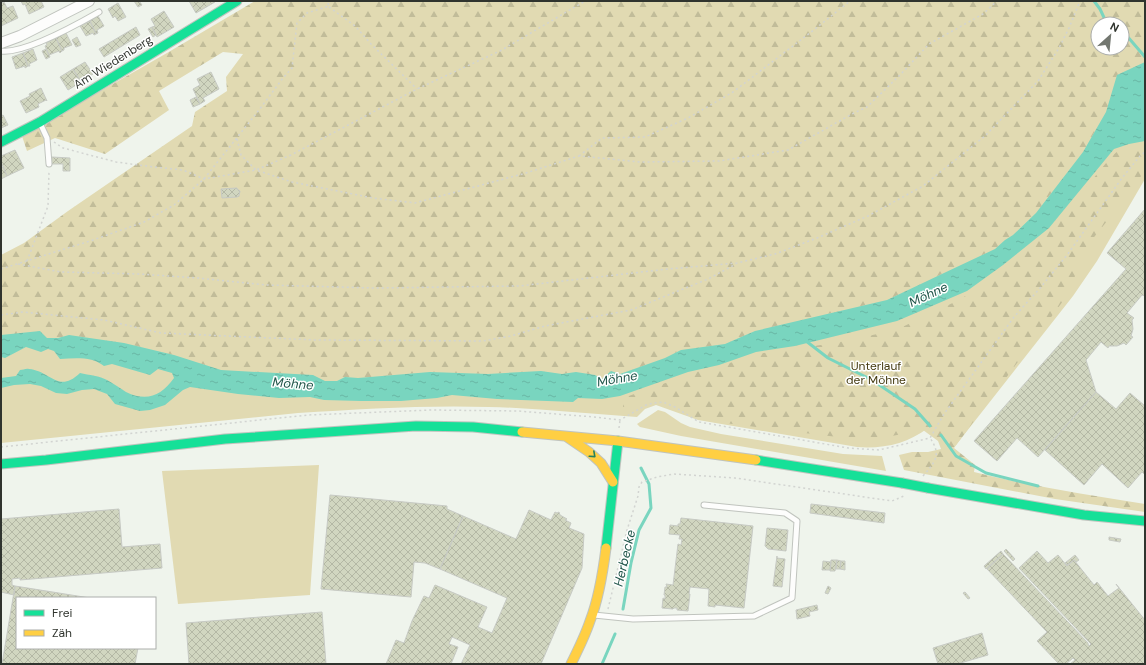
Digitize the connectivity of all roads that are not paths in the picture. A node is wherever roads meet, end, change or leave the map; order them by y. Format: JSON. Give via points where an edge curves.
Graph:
{"nodes":[{"id":1,"x":89,"y":1,"type":"edge"},
{"id":2,"x":237,"y":1,"type":"edge"},
{"id":3,"x":99,"y":12,"type":"dead end"},
{"id":4,"x":1,"y":44,"type":"edge"},
{"id":5,"x":1,"y":51,"type":"edge"},
{"id":6,"x":40,"y":122,"type":"junction"},
{"id":7,"x":1,"y":142,"type":"edge"},
{"id":8,"x":49,"y":164,"type":"road end"},
{"id":9,"x":565,"y":436,"type":"junction"},
{"id":10,"x":618,"y":440,"type":"junction"},
{"id":11,"x":1,"y":464,"type":"edge"},
{"id":12,"x":613,"y":482,"type":"junction"},
{"id":13,"x":704,"y":505,"type":"dead end"},
{"id":14,"x":1145,"y":521,"type":"edge"},
{"id":15,"x":593,"y":614,"type":"junction"},
{"id":16,"x":571,"y":664,"type":"edge"}],
"edges":[{"from":1,"to":4,"type":"street"},
{"from":2,"to":6,"type":"main road","name":"Am Wiedenberg"},
{"from":3,"to":5,"type":"lane","via":[[71,28],[27,47],[10,52]]},
{"from":6,"to":7,"type":"main road","name":"Am Wiedenberg"},
{"from":6,"to":8,"type":"lane","via":[[47,138]]},
{"from":9,"to":10,"type":"main road"},
{"from":9,"to":11,"type":"main road","via":[[473,427],[416,426],[232,439]]},
{"from":9,"to":12,"type":"main road","one_way":true,"via":[[590,452],[601,463]]},
{"from":10,"to":12,"type":"main road"},
{"from":10,"to":14,"type":"main road","bridge":true,"via":[[902,483],[1084,515]]},
{"from":12,"to":15,"type":"main road","via":[[611,520]]},
{"from":13,"to":15,"type":"lane","via":[[785,513],[797,521],[792,598],[754,616],[633,619]]},
{"from":15,"to":16,"type":"main road"}]}
